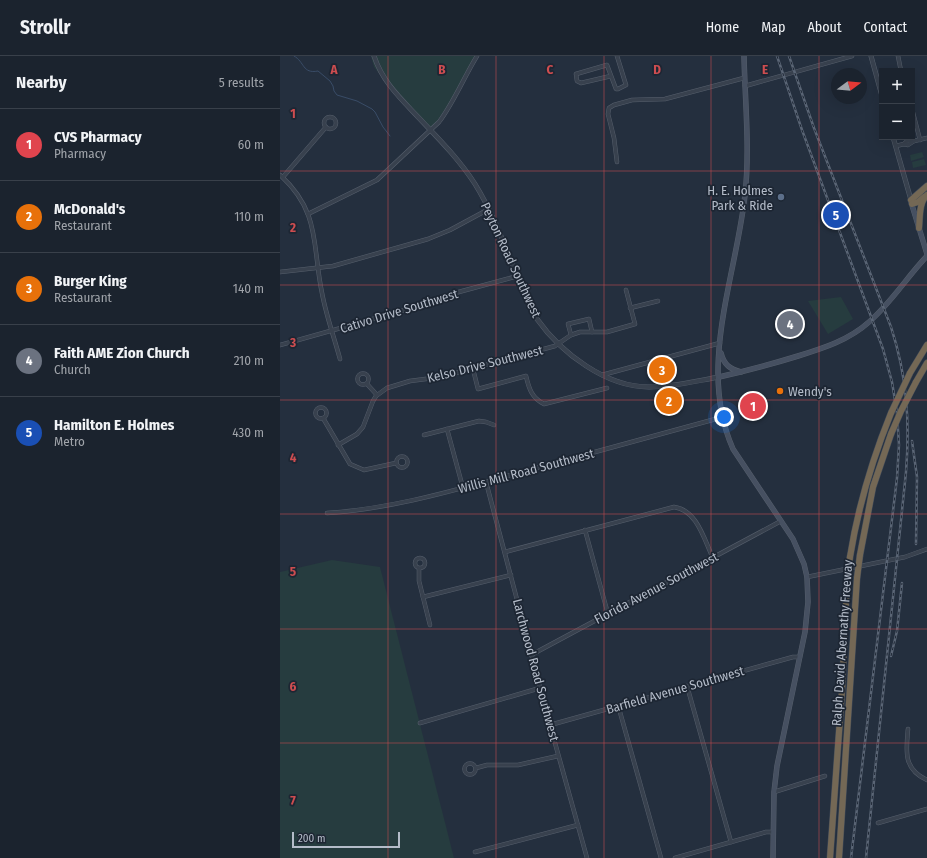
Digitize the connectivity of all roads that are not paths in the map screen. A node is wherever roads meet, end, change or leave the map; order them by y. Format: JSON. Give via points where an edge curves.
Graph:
{"nodes":[{"id":1,"x":374,"y":56,"type":"edge"},
{"id":2,"x":477,"y":56,"type":"edge"},
{"id":3,"x":617,"y":56,"type":"edge"},
{"id":4,"x":744,"y":56,"type":"edge"},
{"id":5,"x":852,"y":56,"type":"edge"},
{"id":6,"x":871,"y":56,"type":"edge"},
{"id":7,"x":898,"y":56,"type":"edge"},
{"id":8,"x":900,"y":68,"type":"edge"},
{"id":9,"x":611,"y":76,"type":"junction"},
{"id":10,"x":744,"y":78,"type":"junction"},
{"id":11,"x":879,"y":85,"type":"edge"},
{"id":12,"x":745,"y":86,"type":"junction"},
{"id":13,"x":915,"y":121,"type":"edge"},
{"id":14,"x":326,"y":127,"type":"dead end"},
{"id":15,"x":431,"y":130,"type":"junction"},
{"id":16,"x":927,"y":138,"type":"edge"},
{"id":17,"x":895,"y":140,"type":"edge"},
{"id":18,"x":920,"y":140,"type":"junction"},
{"id":19,"x":896,"y":146,"type":"junction"},
{"id":20,"x":617,"y":162,"type":"dead end"},
{"id":21,"x":281,"y":176,"type":"edge"},
{"id":22,"x":927,"y":186,"type":"edge"},
{"id":23,"x":926,"y":196,"type":"edge"},
{"id":24,"x":911,"y":202,"type":"junction"},
{"id":25,"x":488,"y":209,"type":"junction"},
{"id":26,"x":308,"y":214,"type":"junction"},
{"id":27,"x":920,"y":230,"type":"junction"},
{"id":28,"x":927,"y":239,"type":"edge"},
{"id":29,"x":927,"y":255,"type":"edge"},
{"id":30,"x":318,"y":268,"type":"junction"},
{"id":31,"x":280,"y":272,"type":"edge"},
{"id":32,"x":518,"y":276,"type":"junction"},
{"id":33,"x":626,"y":290,"type":"dead end"},
{"id":34,"x":658,"y":301,"type":"dead end"},
{"id":35,"x":630,"y":308,"type":"junction"},
{"id":36,"x":332,"y":331,"type":"junction"},
{"id":37,"x":592,"y":332,"type":"junction"},
{"id":38,"x":571,"y":335,"type":"junction"},
{"id":39,"x":559,"y":344,"type":"junction"},
{"id":40,"x":280,"y":345,"type":"edge"},
{"id":41,"x":720,"y":345,"type":"junction"},
{"id":42,"x":927,"y":345,"type":"edge"},
{"id":43,"x":340,"y":359,"type":"dead end"},
{"id":44,"x":927,"y":363,"type":"edge"},
{"id":45,"x":473,"y":369,"type":"junction"},
{"id":46,"x":743,"y":372,"type":"junction"},
{"id":47,"x":602,"y":374,"type":"junction"},
{"id":48,"x":719,"y":377,"type":"junction"},
{"id":49,"x":367,"y":384,"type":"dead end"},
{"id":50,"x":607,"y":388,"type":"dead end"},
{"id":51,"x":378,"y":395,"type":"junction"},
{"id":52,"x":723,"y":417,"type":"junction"},
{"id":53,"x":323,"y":418,"type":"dead end"},
{"id":54,"x":494,"y":425,"type":"dead end"},
{"id":55,"x":445,"y":430,"type":"junction"},
{"id":56,"x":424,"y":435,"type":"dead end"},
{"id":57,"x":338,"y":445,"type":"junction"},
{"id":58,"x":396,"y":463,"type":"dead end"},
{"id":59,"x":486,"y":482,"type":"junction"},
{"id":60,"x":463,"y":488,"type":"junction"},
{"id":61,"x":327,"y":513,"type":"dead end"},
{"id":62,"x":781,"y":521,"type":"junction"},
{"id":63,"x":585,"y":530,"type":"junction"},
{"id":64,"x":927,"y":549,"type":"edge"},
{"id":65,"x":505,"y":552,"type":"junction"},
{"id":66,"x":713,"y":558,"type":"junction"},
{"id":67,"x":419,"y":569,"type":"dead end"},
{"id":68,"x":510,"y":575,"type":"junction"},
{"id":69,"x":807,"y":577,"type":"junction"},
{"id":70,"x":423,"y":597,"type":"junction"},
{"id":71,"x":608,"y":614,"type":"junction"},
{"id":72,"x":430,"y":625,"type":"dead end"},
{"id":73,"x":531,"y":655,"type":"junction"},
{"id":74,"x":800,"y":657,"type":"junction"},
{"id":75,"x":688,"y":686,"type":"junction"},
{"id":76,"x":540,"y":688,"type":"junction"},
{"id":77,"x":618,"y":706,"type":"junction"},
{"id":78,"x":420,"y":723,"type":"dead end"},
{"id":79,"x":550,"y":724,"type":"junction"},
{"id":80,"x":908,"y":729,"type":"dead end"},
{"id":81,"x":558,"y":756,"type":"junction"},
{"id":82,"x":476,"y":768,"type":"dead end"},
{"id":83,"x":825,"y":776,"type":"dead end"},
{"id":84,"x":927,"y":780,"type":"edge"},
{"id":85,"x":774,"y":792,"type":"junction"},
{"id":86,"x":927,"y":809,"type":"edge"},
{"id":87,"x":878,"y":823,"type":"dead end"},
{"id":88,"x":578,"y":825,"type":"junction"},
{"id":89,"x":772,"y":832,"type":"junction"},
{"id":90,"x":731,"y":842,"type":"junction"},
{"id":91,"x":475,"y":852,"type":"dead end"},
{"id":92,"x":587,"y":858,"type":"edge"},
{"id":93,"x":661,"y":858,"type":"edge"},
{"id":94,"x":675,"y":858,"type":"edge"},
{"id":95,"x":772,"y":858,"type":"edge"},
{"id":96,"x":830,"y":858,"type":"edge"},
{"id":97,"x":839,"y":858,"type":"edge"}],
"edges":[{"from":1,"to":15,"type":"street","name":"Peyton Road Southwest","via":[[382,76]]},
{"from":2,"to":15,"type":"street","via":[[447,112]]},
{"from":3,"to":9,"type":"street","via":[[626,85],[616,89]]},
{"from":4,"to":10,"type":"main road"},
{"from":5,"to":12,"type":"street"},
{"from":6,"to":11,"type":"street"},
{"from":7,"to":8,"type":"street"},
{"from":9,"to":9,"type":"street","via":[[607,65],[576,74],[575,77],[581,83]]},
{"from":10,"to":12,"type":"main road"},
{"from":10,"to":20,"type":"street","via":[[666,99],[638,100],[609,108]]},
{"from":12,"to":41,"type":"main road","via":[[745,194],[723,313]]},
{"from":13,"to":18,"type":"street"},
{"from":14,"to":21,"type":"street"},
{"from":15,"to":25,"type":"street","name":"Peyton Road Southwest","via":[[464,168]]},
{"from":15,"to":26,"type":"street","via":[[377,180]]},
{"from":16,"to":18,"type":"street"},
{"from":17,"to":19,"type":"street"},
{"from":18,"to":19,"type":"street","via":[[907,141]]},
{"from":19,"to":24,"type":"street"},
{"from":21,"to":26,"type":"street","via":[[297,194]]},
{"from":22,"to":24,"type":"highway"},
{"from":23,"to":24,"type":"highway","via":[[918,202]]},
{"from":23,"to":27,"type":"highway","via":[[921,207]]},
{"from":24,"to":27,"type":"main road"},
{"from":25,"to":30,"type":"street","via":[[428,239]]},
{"from":25,"to":32,"type":"street","name":"Peyton Road Southwest"},
{"from":26,"to":30,"type":"street","via":[[315,236]]},
{"from":27,"to":28,"type":"main road"},
{"from":27,"to":29,"type":"main road"},
{"from":29,"to":46,"type":"main road","via":[[878,313],[854,333],[826,347]]},
{"from":30,"to":31,"type":"street"},
{"from":30,"to":36,"type":"street"},
{"from":32,"to":36,"type":"street","name":"Cativo Drive Southwest"},
{"from":32,"to":39,"type":"street","name":"Peyton Road Southwest","via":[[537,319]]},
{"from":33,"to":35,"type":"street"},
{"from":34,"to":35,"type":"street"},
{"from":35,"to":37,"type":"street","via":[[635,324],[613,331]]},
{"from":36,"to":40,"type":"street","name":"Cativo Drive Southwest"},
{"from":36,"to":43,"type":"street"},
{"from":37,"to":38,"type":"street"},
{"from":37,"to":38,"type":"street","via":[[589,319],[568,324]]},
{"from":38,"to":39,"type":"street"},
{"from":39,"to":45,"type":"street","name":"Kelso Drive Southwest"},
{"from":39,"to":47,"type":"street","name":"Peyton Road Southwest","via":[[578,360]]},
{"from":41,"to":46,"type":"main road","via":[[727,366]]},
{"from":41,"to":47,"type":"street"},
{"from":41,"to":48,"type":"main road"},
{"from":42,"to":96,"type":"highway","name":"Ralph David Abernathy Freeway","bridge":true,"via":[[891,413],[870,469],[854,530],[847,580]]},
{"from":44,"to":97,"type":"highway","name":"Ralph David Abernathy Freeway","bridge":true,"via":[[891,434],[873,487],[860,555]]},
{"from":45,"to":50,"type":"street","via":[[478,389],[526,376],[534,398],[544,404]]},
{"from":45,"to":51,"type":"street","name":"Kelso Drive Southwest","via":[[387,388]]},
{"from":46,"to":48,"type":"main road"},
{"from":47,"to":48,"type":"street","name":"Peyton Road Southwest","via":[[626,384],[647,388],[667,387]]},
{"from":48,"to":52,"type":"main road"},
{"from":49,"to":51,"type":"street"},
{"from":51,"to":57,"type":"street","via":[[371,404],[360,430]]},
{"from":52,"to":59,"type":"street","name":"Willis Mill Road Southwest"},
{"from":52,"to":62,"type":"main road","via":[[726,434],[733,449]]},
{"from":53,"to":57,"type":"street"},
{"from":54,"to":55,"type":"street","via":[[479,421]]},
{"from":55,"to":56,"type":"street"},
{"from":55,"to":60,"type":"street"},
{"from":57,"to":58,"type":"street","via":[[350,464],[357,468],[364,470]]},
{"from":59,"to":60,"type":"street","name":"Willis Mill Road Southwest"},
{"from":59,"to":65,"type":"street","name":"Larchwood Road Southwest"},
{"from":60,"to":61,"type":"street","name":"Willis Mill Road Southwest","via":[[374,508]]},
{"from":62,"to":66,"type":"street","name":"Florida Avenue Southwest"},
{"from":62,"to":69,"type":"main road","via":[[799,550]]},
{"from":63,"to":65,"type":"street"},
{"from":63,"to":66,"type":"street","via":[[669,508],[679,508],[693,517]]},
{"from":63,"to":71,"type":"street"},
{"from":64,"to":69,"type":"street","via":[[905,557]]},
{"from":65,"to":68,"type":"street","name":"Larchwood Road Southwest"},
{"from":66,"to":71,"type":"street","name":"Florida Avenue Southwest"},
{"from":67,"to":70,"type":"street"},
{"from":68,"to":70,"type":"street"},
{"from":68,"to":73,"type":"street","name":"Larchwood Road Southwest"},
{"from":69,"to":74,"type":"main road","via":[[808,602]]},
{"from":70,"to":72,"type":"street"},
{"from":71,"to":73,"type":"street","name":"Florida Avenue Southwest"},
{"from":73,"to":76,"type":"street","name":"Larchwood Road Southwest"},
{"from":74,"to":75,"type":"street","name":"Barfield Avenue Southwest"},
{"from":74,"to":85,"type":"main road","via":[[781,740]]},
{"from":75,"to":77,"type":"street","name":"Barfield Avenue Southwest"},
{"from":75,"to":90,"type":"street"},
{"from":76,"to":78,"type":"street"},
{"from":76,"to":79,"type":"street","name":"Larchwood Road Southwest"},
{"from":77,"to":79,"type":"street","name":"Barfield Avenue Southwest"},
{"from":77,"to":93,"type":"street"},
{"from":79,"to":81,"type":"street","name":"Larchwood Road Southwest"},
{"from":80,"to":84,"type":"street","via":[[909,764],[920,777]]},
{"from":81,"to":82,"type":"street","via":[[518,765]]},
{"from":81,"to":88,"type":"street","name":"Larchwood Road Southwest"},
{"from":83,"to":85,"type":"street"},
{"from":85,"to":89,"type":"main road"},
{"from":86,"to":87,"type":"street"},
{"from":88,"to":91,"type":"street"},
{"from":88,"to":92,"type":"street","name":"Larchwood Road Southwest"},
{"from":89,"to":90,"type":"street"},
{"from":89,"to":95,"type":"main road"},
{"from":90,"to":94,"type":"street"}]}
